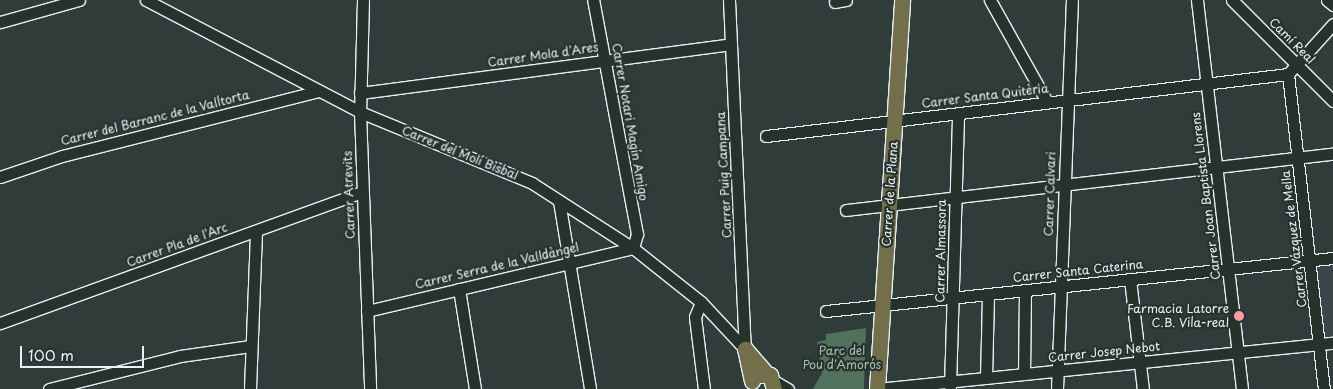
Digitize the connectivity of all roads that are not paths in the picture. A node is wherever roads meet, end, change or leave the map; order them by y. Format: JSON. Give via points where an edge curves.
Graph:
{"nodes":[{"id":1,"x":79,"y":0,"type":"edge"},
{"id":2,"x":146,"y":0,"type":"edge"},
{"id":3,"x":362,"y":0,"type":"edge"},
{"id":4,"x":594,"y":0,"type":"edge"},
{"id":5,"x":728,"y":0,"type":"edge"},
{"id":6,"x":902,"y":0,"type":"edge"},
{"id":7,"x":990,"y":0,"type":"edge"},
{"id":8,"x":1072,"y":0,"type":"edge"},
{"id":9,"x":1197,"y":0,"type":"edge"},
{"id":10,"x":1232,"y":0,"type":"edge"},
{"id":11,"x":1327,"y":0,"type":"edge"},
{"id":12,"x":1333,"y":5,"type":"edge"},
{"id":13,"x":0,"y":22,"type":"edge"},
{"id":14,"x":1333,"y":24,"type":"edge"},
{"id":15,"x":730,"y":44,"type":"junction"},
{"id":16,"x":605,"y":60,"type":"junction"},
{"id":17,"x":1297,"y":65,"type":"junction"},
{"id":18,"x":1286,"y":78,"type":"junction"},
{"id":19,"x":1207,"y":84,"type":"junction"},
{"id":20,"x":319,"y":91,"type":"junction"},
{"id":21,"x":360,"y":93,"type":"junction"},
{"id":22,"x":1068,"y":100,"type":"junction"},
{"id":23,"x":1333,"y":101,"type":"edge"},
{"id":24,"x":1047,"y":102,"type":"junction"},
{"id":25,"x":360,"y":112,"type":"junction"},
{"id":26,"x":958,"y":113,"type":"junction"},
{"id":27,"x":895,"y":120,"type":"junction"},
{"id":28,"x":766,"y":136,"type":"dead end"},
{"id":29,"x":1333,"y":154,"type":"edge"},
{"id":30,"x":1298,"y":158,"type":"junction"},
{"id":31,"x":1216,"y":168,"type":"junction"},
{"id":32,"x":0,"y":177,"type":"edge"},
{"id":33,"x":1064,"y":184,"type":"junction"},
{"id":34,"x":362,"y":192,"type":"junction"},
{"id":35,"x":955,"y":197,"type":"junction"},
{"id":36,"x":559,"y":200,"type":"junction"},
{"id":37,"x":889,"y":205,"type":"junction"},
{"id":38,"x":846,"y":210,"type":"dead end"},
{"id":39,"x":256,"y":230,"type":"junction"},
{"id":40,"x":633,"y":248,"type":"junction"},
{"id":41,"x":1333,"y":258,"type":"edge"},
{"id":42,"x":1310,"y":260,"type":"junction"},
{"id":43,"x":569,"y":263,"type":"junction"},
{"id":44,"x":1228,"y":269,"type":"junction"},
{"id":45,"x":1130,"y":279,"type":"junction"},
{"id":46,"x":1061,"y":286,"type":"junction"},
{"id":47,"x":458,"y":289,"type":"junction"},
{"id":48,"x":1025,"y":290,"type":"junction"},
{"id":49,"x":988,"y":294,"type":"junction"},
{"id":50,"x":954,"y":298,"type":"junction"},
{"id":51,"x":701,"y":302,"type":"junction"},
{"id":52,"x":883,"y":305,"type":"junction"},
{"id":53,"x":367,"y":311,"type":"junction"},
{"id":54,"x":826,"y":311,"type":"dead end"},
{"id":55,"x":0,"y":323,"type":"edge"},
{"id":56,"x":1333,"y":343,"type":"edge"},
{"id":57,"x":1320,"y":344,"type":"junction"},
{"id":58,"x":250,"y":346,"type":"junction"},
{"id":59,"x":745,"y":349,"type":"junction"},
{"id":60,"x":1238,"y":352,"type":"junction"},
{"id":61,"x":1140,"y":362,"type":"junction"},
{"id":62,"x":1058,"y":370,"type":"junction"},
{"id":63,"x":1024,"y":374,"type":"junction"},
{"id":64,"x":986,"y":378,"type":"junction"},
{"id":65,"x":772,"y":381,"type":"edge"},
{"id":66,"x":752,"y":385,"type":"edge"},
{"id":67,"x":950,"y":385,"type":"edge"},
{"id":68,"x":49,"y":389,"type":"edge"},
{"id":69,"x":250,"y":389,"type":"edge"},
{"id":70,"x":370,"y":389,"type":"edge"},
{"id":71,"x":475,"y":389,"type":"edge"},
{"id":72,"x":590,"y":389,"type":"edge"},
{"id":73,"x":704,"y":389,"type":"edge"},
{"id":74,"x":788,"y":389,"type":"edge"},
{"id":75,"x":877,"y":389,"type":"edge"},
{"id":76,"x":1057,"y":389,"type":"edge"},
{"id":77,"x":1143,"y":389,"type":"edge"},
{"id":78,"x":1242,"y":389,"type":"edge"},
{"id":79,"x":1324,"y":389,"type":"edge"}],
"edges":[{"from":1,"to":13,"type":"street"},
{"from":2,"to":20,"type":"street","name":"Carrer del Molí Bisbal"},
{"from":3,"to":21,"type":"street","name":"Carrer Atrevits"},
{"from":4,"to":16,"type":"street","name":"Carrer Notari Magín Amigo"},
{"from":5,"to":15,"type":"street","name":"Carrer Puig Campana"},
{"from":6,"to":27,"type":"main road","name":"Carrer de la Plana"},
{"from":7,"to":24,"type":"street"},
{"from":8,"to":22,"type":"street","name":"Carrer Calvari"},
{"from":9,"to":19,"type":"street","name":"Carrer Joan Baptista Llorens"},
{"from":10,"to":17,"type":"street","name":"Camí Real"},
{"from":11,"to":12,"type":"street"},
{"from":14,"to":17,"type":"street"},
{"from":15,"to":16,"type":"street","name":"Carrer Mola d'Ares"},
{"from":15,"to":59,"type":"street","name":"Carrer Puig Campana"},
{"from":16,"to":21,"type":"street","name":"Carrer Mola d'Ares"},
{"from":16,"to":40,"type":"street","name":"Carrer Notari Magín Amigo","via":[[637,234]]},
{"from":17,"to":18,"type":"street"},
{"from":17,"to":23,"type":"street","name":"Camí Real"},
{"from":18,"to":19,"type":"street","name":"Carrer Santa Quitèria"},
{"from":18,"to":30,"type":"street","name":"Carrer Vázquez de Mella"},
{"from":19,"to":22,"type":"street","name":"Carrer Santa Quitèria"},
{"from":19,"to":31,"type":"street","name":"Carrer Joan Baptista Llorens"},
{"from":20,"to":25,"type":"street","name":"Carrer del Molí Bisbal"},
{"from":20,"to":32,"type":"street","name":"Carrer del Barranc de la Valltorta","via":[[62,156]]},
{"from":21,"to":25,"type":"street","name":"Carrer Atrevits"},
{"from":22,"to":24,"type":"street","name":"Carrer Santa Quitèria"},
{"from":22,"to":33,"type":"street","name":"Carrer Calvari"},
{"from":24,"to":26,"type":"street","name":"Carrer Santa Quitèria"},
{"from":25,"to":34,"type":"street","name":"Carrer Atrevits"},
{"from":25,"to":36,"type":"street","name":"Carrer del Molí Bisbal","via":[[488,162]]},
{"from":26,"to":27,"type":"street","name":"Carrer Santa Quitèria"},
{"from":26,"to":35,"type":"street","name":"Carrer Almassora"},
{"from":27,"to":28,"type":"street","name":"Carrer Santa Quitèria"},
{"from":27,"to":37,"type":"main road","name":"Carrer de la Plana"},
{"from":29,"to":30,"type":"street"},
{"from":30,"to":31,"type":"street"},
{"from":30,"to":42,"type":"street","name":"Carrer Vázquez de Mella"},
{"from":31,"to":33,"type":"street"},
{"from":31,"to":44,"type":"street","name":"Carrer Joan Baptista Llorens"},
{"from":33,"to":35,"type":"street"},
{"from":33,"to":46,"type":"street","name":"Carrer Calvari"},
{"from":34,"to":39,"type":"street","name":"Carrer Pla de l'Arc"},
{"from":34,"to":53,"type":"street","name":"Carrer Atrevits"},
{"from":35,"to":37,"type":"street"},
{"from":35,"to":50,"type":"street","name":"Carrer Almassora"},
{"from":36,"to":40,"type":"street","name":"Carrer del Molí Bisbal"},
{"from":36,"to":43,"type":"street"},
{"from":37,"to":38,"type":"street"},
{"from":37,"to":52,"type":"main road","name":"Carrer de la Plana"},
{"from":39,"to":55,"type":"street","name":"Carrer Pla de l'Arc"},
{"from":39,"to":58,"type":"street"},
{"from":40,"to":43,"type":"street","name":"Carrer Serra de la Valldàngel"},
{"from":40,"to":51,"type":"street","name":"Carrer del Molí Bisbal"},
{"from":41,"to":42,"type":"street","name":"Carrer Santa Caterina"},
{"from":42,"to":44,"type":"street","name":"Carrer Santa Caterina"},
{"from":42,"to":57,"type":"street","name":"Carrer Vázquez de Mella"},
{"from":43,"to":47,"type":"street","name":"Carrer Serra de la Valldàngel"},
{"from":43,"to":72,"type":"street"},
{"from":44,"to":45,"type":"street","name":"Carrer Santa Caterina"},
{"from":44,"to":60,"type":"street","name":"Carrer Joan Baptista Llorens"},
{"from":45,"to":46,"type":"street","name":"Carrer Santa Caterina"},
{"from":45,"to":61,"type":"street"},
{"from":46,"to":48,"type":"street","name":"Carrer Santa Caterina"},
{"from":46,"to":62,"type":"street","name":"Carrer Calvari"},
{"from":47,"to":53,"type":"street","name":"Carrer Serra de la Valldàngel"},
{"from":47,"to":71,"type":"street"},
{"from":48,"to":49,"type":"street","name":"Carrer Santa Caterina"},
{"from":48,"to":63,"type":"street"},
{"from":49,"to":50,"type":"street","name":"Carrer Santa Caterina"},
{"from":49,"to":64,"type":"street"},
{"from":50,"to":52,"type":"street","name":"Carrer Santa Caterina"},
{"from":50,"to":67,"type":"street","name":"Carrer Almassora"},
{"from":51,"to":59,"type":"street","name":"Carrer del Molí Bisbal"},
{"from":51,"to":73,"type":"street","via":[[695,317]]},
{"from":52,"to":54,"type":"street","name":"Carrer Santa Caterina"},
{"from":52,"to":75,"type":"main road","name":"Carrer de la Plana"},
{"from":53,"to":70,"type":"street","name":"Carrer Atrevits"},
{"from":56,"to":57,"type":"street","name":"Carrer Josep Nebot"},
{"from":57,"to":60,"type":"street","name":"Carrer Josep Nebot"},
{"from":57,"to":79,"type":"street","name":"Carrer Vázquez de Mella"},
{"from":58,"to":68,"type":"street","via":[[180,356]]},
{"from":58,"to":69,"type":"street"},
{"from":59,"to":65,"type":"main road","name":"Carrer del Molí Bisbal"},
{"from":59,"to":66,"type":"main road"},
{"from":60,"to":61,"type":"street","name":"Carrer Josep Nebot"},
{"from":60,"to":78,"type":"street","name":"Carrer Joan Baptista Llorens"},
{"from":61,"to":62,"type":"street","name":"Carrer Josep Nebot"},
{"from":61,"to":77,"type":"street"},
{"from":62,"to":63,"type":"street","name":"Carrer Josep Nebot"},
{"from":62,"to":76,"type":"street","name":"Carrer Calvari"},
{"from":63,"to":64,"type":"street","name":"Carrer Josep Nebot"},
{"from":64,"to":67,"type":"street","name":"Carrer Josep Nebot"},
{"from":65,"to":66,"type":"main road"},
{"from":65,"to":74,"type":"street","name":"Carrer del Molí Bisbal"},
{"from":67,"to":75,"type":"street","name":"Carrer Josep Nebot"}]}
